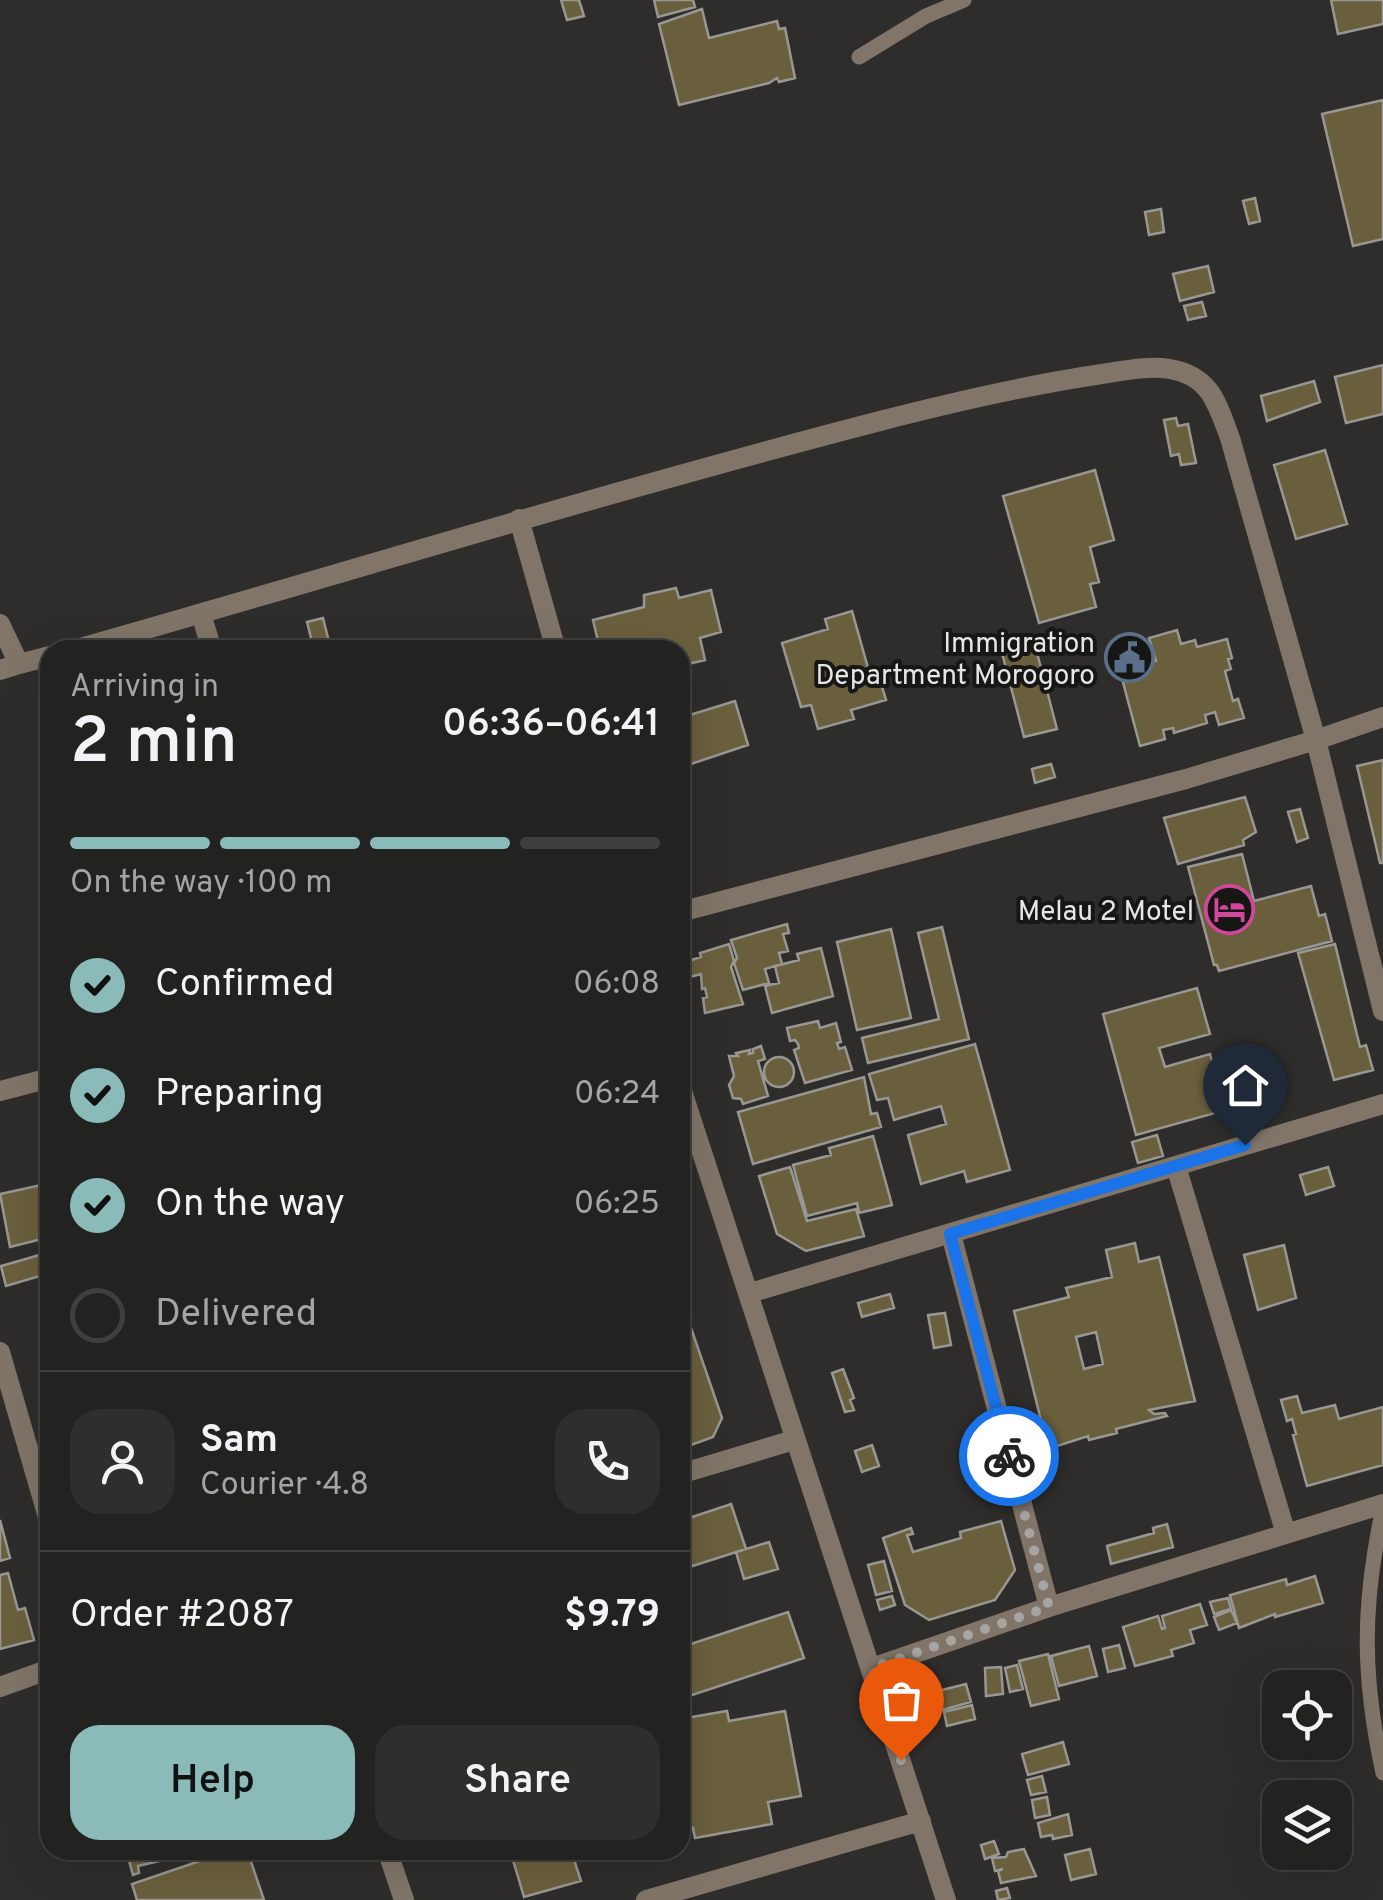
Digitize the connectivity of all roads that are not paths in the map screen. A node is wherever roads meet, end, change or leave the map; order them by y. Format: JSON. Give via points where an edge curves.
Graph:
{"nodes":[{"id":1,"x":927,"y":0,"type":"edge"},
{"id":2,"x":958,"y":3,"type":"edge"},
{"id":3,"x":859,"y":57,"type":"dead end"},
{"id":4,"x":519,"y":519,"type":"junction"},
{"id":5,"x":201,"y":614,"type":"junction"},
{"id":6,"x":0,"y":624,"type":"edge"},
{"id":7,"x":108,"y":640,"type":"edge"},
{"id":8,"x":209,"y":640,"type":"edge"},
{"id":9,"x":553,"y":640,"type":"edge"},
{"id":10,"x":40,"y":659,"type":"edge"},
{"id":11,"x":10,"y":667,"type":"edge"},
{"id":12,"x":1383,"y":717,"type":"edge"},
{"id":13,"x":1316,"y":740,"type":"junction"},
{"id":14,"x":690,"y":909,"type":"edge"},
{"id":15,"x":1383,"y":1011,"type":"edge"},
{"id":16,"x":40,"y":1081,"type":"edge"},
{"id":17,"x":0,"y":1091,"type":"edge"},
{"id":18,"x":1383,"y":1104,"type":"edge"},
{"id":19,"x":690,"y":1115,"type":"edge"},
{"id":20,"x":1176,"y":1166,"type":"junction"},
{"id":21,"x":950,"y":1234,"type":"junction"},
{"id":22,"x":750,"y":1293,"type":"junction"},
{"id":23,"x":0,"y":1352,"type":"edge"},
{"id":24,"x":794,"y":1440,"type":"junction"},
{"id":25,"x":690,"y":1471,"type":"edge"},
{"id":26,"x":40,"y":1490,"type":"edge"},
{"id":27,"x":1383,"y":1506,"type":"edge"},
{"id":28,"x":1286,"y":1534,"type":"junction"},
{"id":29,"x":1049,"y":1607,"type":"junction"},
{"id":30,"x":872,"y":1668,"type":"junction"},
{"id":31,"x":40,"y":1673,"type":"edge"},
{"id":32,"x":0,"y":1687,"type":"edge"},
{"id":33,"x":1383,"y":1774,"type":"edge"},
{"id":34,"x":921,"y":1821,"type":"junction"},
{"id":35,"x":391,"y":1860,"type":"edge"},
{"id":36,"x":404,"y":1900,"type":"edge"},
{"id":37,"x":646,"y":1900,"type":"edge"},
{"id":38,"x":946,"y":1900,"type":"edge"}],
"edges":[{"from":1,"to":2,"type":"lane"},
{"from":2,"to":3,"type":"lane"},
{"from":4,"to":5,"type":"street"},
{"from":4,"to":9,"type":"street"},
{"from":4,"to":13,"type":"street","via":[[1011,389],[1168,368],[1192,376],[1214,395]]},
{"from":5,"to":7,"type":"street"},
{"from":5,"to":8,"type":"street"},
{"from":6,"to":11,"type":"street"},
{"from":10,"to":11,"type":"street"},
{"from":12,"to":13,"type":"street"},
{"from":13,"to":14,"type":"street"},
{"from":13,"to":15,"type":"street"},
{"from":16,"to":17,"type":"street"},
{"from":18,"to":20,"type":"street"},
{"from":19,"to":22,"type":"street"},
{"from":20,"to":21,"type":"street"},
{"from":20,"to":28,"type":"street"},
{"from":21,"to":22,"type":"street"},
{"from":21,"to":29,"type":"street"},
{"from":22,"to":24,"type":"street"},
{"from":23,"to":26,"type":"street"},
{"from":24,"to":25,"type":"street"},
{"from":24,"to":30,"type":"street"},
{"from":27,"to":28,"type":"street"},
{"from":27,"to":33,"type":"lane","via":[[1365,1642]]},
{"from":28,"to":29,"type":"street"},
{"from":29,"to":30,"type":"street"},
{"from":30,"to":34,"type":"street"},
{"from":31,"to":32,"type":"street"},
{"from":34,"to":37,"type":"street"},
{"from":34,"to":38,"type":"street"},
{"from":35,"to":36,"type":"street"}]}
